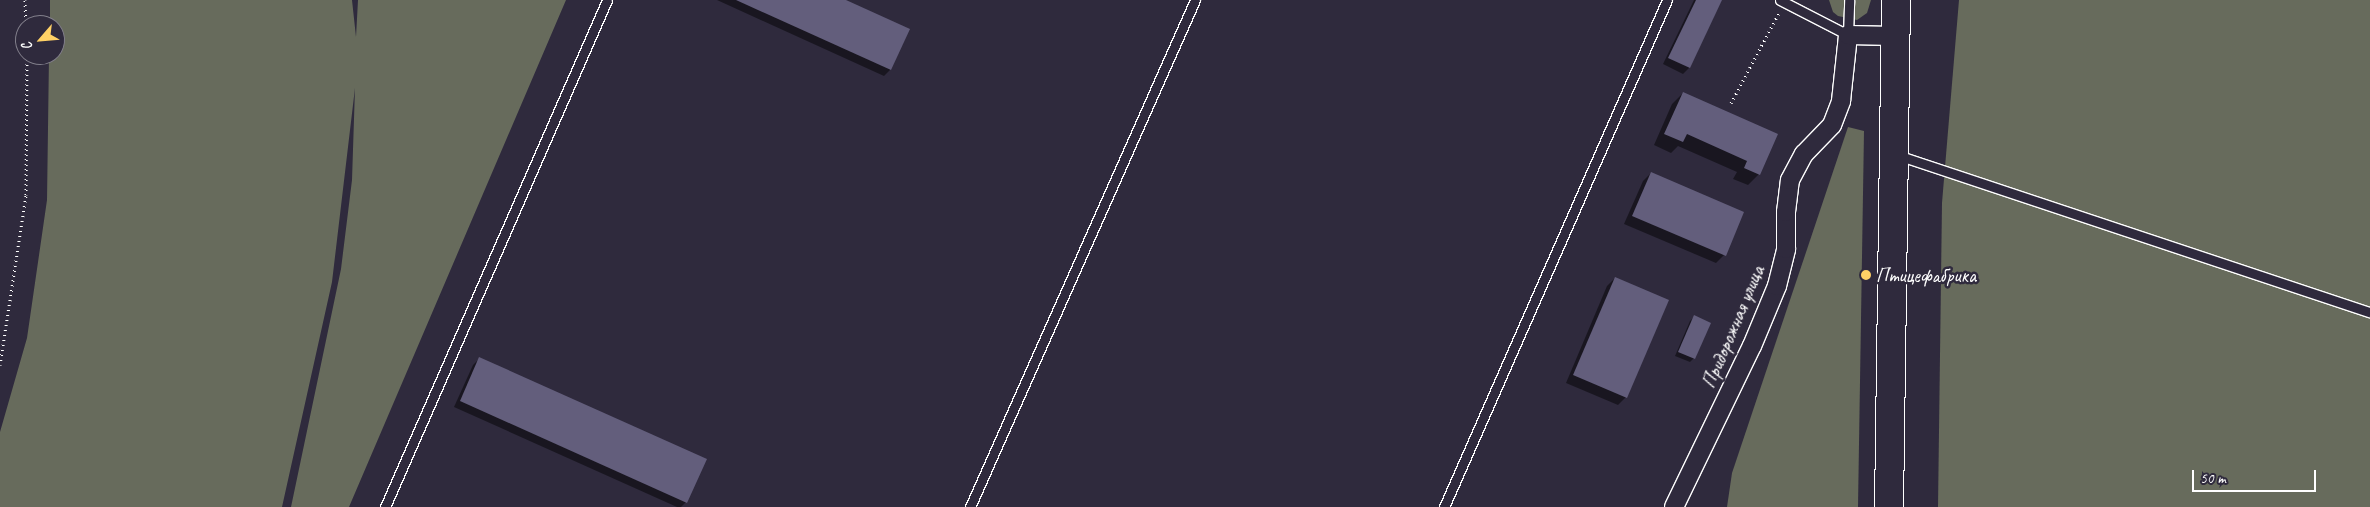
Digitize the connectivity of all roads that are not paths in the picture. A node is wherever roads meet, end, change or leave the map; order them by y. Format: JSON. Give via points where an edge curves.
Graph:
{"nodes":[{"id":1,"x":607,"y":0,"type":"edge"},
{"id":2,"x":1195,"y":0,"type":"edge"},
{"id":3,"x":1667,"y":0,"type":"edge"},
{"id":4,"x":1849,"y":0,"type":"edge"},
{"id":5,"x":1896,"y":0,"type":"edge"},
{"id":6,"x":1782,"y":1,"type":"edge"},
{"id":7,"x":1848,"y":35,"type":"junction"},
{"id":8,"x":1894,"y":36,"type":"junction"},
{"id":9,"x":1892,"y":154,"type":"junction"},
{"id":10,"x":2370,"y":312,"type":"edge"},
{"id":11,"x":385,"y":507,"type":"edge"},
{"id":12,"x":970,"y":507,"type":"edge"},
{"id":13,"x":1444,"y":507,"type":"edge"},
{"id":14,"x":1674,"y":507,"type":"edge"},
{"id":15,"x":1889,"y":507,"type":"edge"}],
"edges":[{"from":1,"to":11,"type":"lane"},
{"from":2,"to":12,"type":"lane"},
{"from":3,"to":13,"type":"lane"},
{"from":4,"to":7,"type":"lane"},
{"from":5,"to":8,"type":"main road"},
{"from":6,"to":7,"type":"lane"},
{"from":7,"to":8,"type":"street"},
{"from":7,"to":14,"type":"street","name":"Придорожная улица","via":[[1841,101],[1832,125],[1804,154],[1790,180],[1786,248],[1777,286],[1752,346]]},
{"from":8,"to":9,"type":"main road"},
{"from":9,"to":10,"type":"lane"},
{"from":9,"to":15,"type":"main road"}]}
